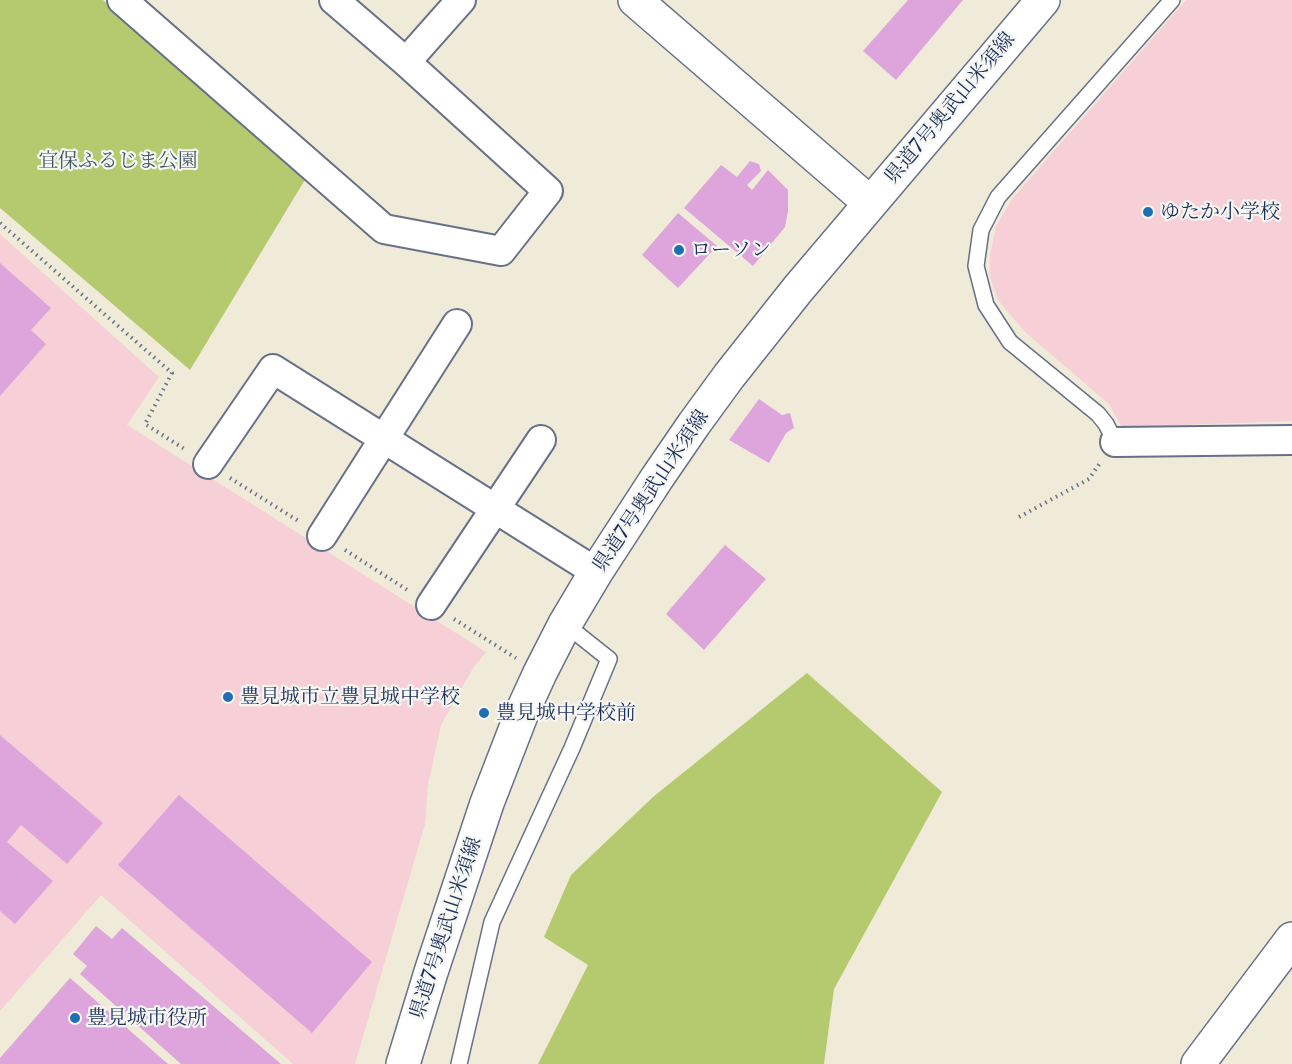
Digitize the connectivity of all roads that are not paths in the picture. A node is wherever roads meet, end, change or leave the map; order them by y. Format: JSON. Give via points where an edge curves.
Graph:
{"nodes":[{"id":1,"x":122,"y":0,"type":"edge"},
{"id":2,"x":334,"y":0,"type":"edge"},
{"id":3,"x":461,"y":0,"type":"edge"},
{"id":4,"x":635,"y":0,"type":"edge"},
{"id":5,"x":1043,"y":0,"type":"edge"},
{"id":6,"x":1172,"y":0,"type":"edge"},
{"id":7,"x":406,"y":62,"type":"junction"},
{"id":8,"x":870,"y":203,"type":"junction"},
{"id":9,"x":457,"y":324,"type":"dead end"},
{"id":10,"x":384,"y":439,"type":"junction"},
{"id":11,"x":541,"y":440,"type":"dead end"},
{"id":12,"x":1292,"y":440,"type":"edge"},
{"id":13,"x":1115,"y":442,"type":"joint"},
{"id":14,"x":208,"y":464,"type":"road end"},
{"id":15,"x":494,"y":508,"type":"junction"},
{"id":16,"x":322,"y":536,"type":"road end"},
{"id":17,"x":596,"y":572,"type":"junction"},
{"id":18,"x":431,"y":605,"type":"road end"},
{"id":19,"x":565,"y":624,"type":"junction"},
{"id":20,"x":1292,"y":939,"type":"edge"},
{"id":21,"x":1202,"y":1062,"type":"edge"},
{"id":22,"x":403,"y":1064,"type":"edge"},
{"id":23,"x":459,"y":1064,"type":"edge"}],
"edges":[{"from":1,"to":7,"type":"street","via":[[384,229],[501,251],[548,191]]},
{"from":2,"to":7,"type":"street"},
{"from":3,"to":7,"type":"street"},
{"from":4,"to":8,"type":"main road"},
{"from":5,"to":8,"type":"main road","name":"県道7号奥武山米須線"},
{"from":6,"to":13,"type":"lane","via":[[998,196],[981,230],[976,266],[986,305],[1010,342],[1098,414]]},
{"from":8,"to":17,"type":"main road","name":"県道7号奥武山米須線","via":[[722,386]]},
{"from":9,"to":10,"type":"street"},
{"from":10,"to":14,"type":"street","via":[[273,369]]},
{"from":10,"to":15,"type":"street"},
{"from":10,"to":16,"type":"street"},
{"from":11,"to":15,"type":"street"},
{"from":12,"to":13,"type":"street"},
{"from":15,"to":17,"type":"street"},
{"from":15,"to":18,"type":"street"},
{"from":17,"to":19,"type":"main road","name":"県道7号奥武山米須線"},
{"from":19,"to":22,"type":"main road","name":"県道7号奥武山米須線","via":[[523,710],[487,803]]},
{"from":19,"to":23,"type":"lane","via":[[609,659],[492,922]]},
{"from":20,"to":21,"type":"main road"}]}
